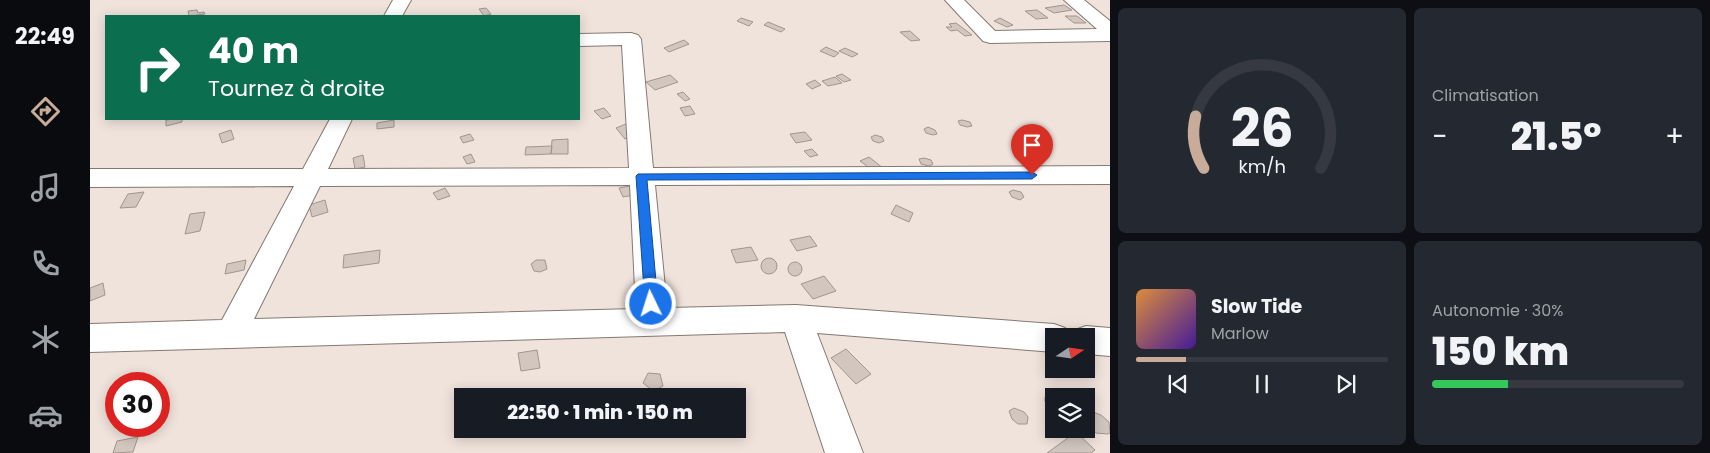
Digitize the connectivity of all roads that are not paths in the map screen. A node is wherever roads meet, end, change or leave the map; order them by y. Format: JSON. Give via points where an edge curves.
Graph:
{"nodes":[{"id":1,"x":402,"y":0,"type":"edge"},
{"id":2,"x":954,"y":0,"type":"edge"},
{"id":3,"x":1072,"y":0,"type":"edge"},
{"id":4,"x":394,"y":15,"type":"edge"},
{"id":5,"x":1110,"y":33,"type":"edge"},
{"id":6,"x":580,"y":40,"type":"edge"},
{"id":7,"x":340,"y":120,"type":"edge"},
{"id":8,"x":1110,"y":175,"type":"edge"},
{"id":9,"x":641,"y":176,"type":"junction"},
{"id":10,"x":90,"y":178,"type":"edge"},
{"id":11,"x":311,"y":178,"type":"junction"},
{"id":12,"x":796,"y":318,"type":"junction"},
{"id":13,"x":653,"y":322,"type":"junction"},
{"id":14,"x":231,"y":334,"type":"junction"},
{"id":15,"x":1045,"y":337,"type":"edge"},
{"id":16,"x":90,"y":338,"type":"edge"},
{"id":17,"x":1095,"y":341,"type":"edge"},
{"id":18,"x":1110,"y":342,"type":"edge"},
{"id":19,"x":844,"y":453,"type":"edge"}],
"edges":[{"from":1,"to":4,"type":"street"},
{"from":2,"to":5,"type":"street","via":[[990,37]]},
{"from":3,"to":5,"type":"street"},
{"from":6,"to":9,"type":"street","via":[[631,39]]},
{"from":7,"to":11,"type":"street"},
{"from":8,"to":9,"type":"street"},
{"from":9,"to":11,"type":"street"},
{"from":9,"to":13,"type":"street"},
{"from":10,"to":11,"type":"street"},
{"from":11,"to":14,"type":"street"},
{"from":12,"to":13,"type":"street"},
{"from":12,"to":15,"type":"street"},
{"from":12,"to":19,"type":"street"},
{"from":13,"to":14,"type":"street"},
{"from":14,"to":16,"type":"street"},
{"from":17,"to":18,"type":"street"}]}
